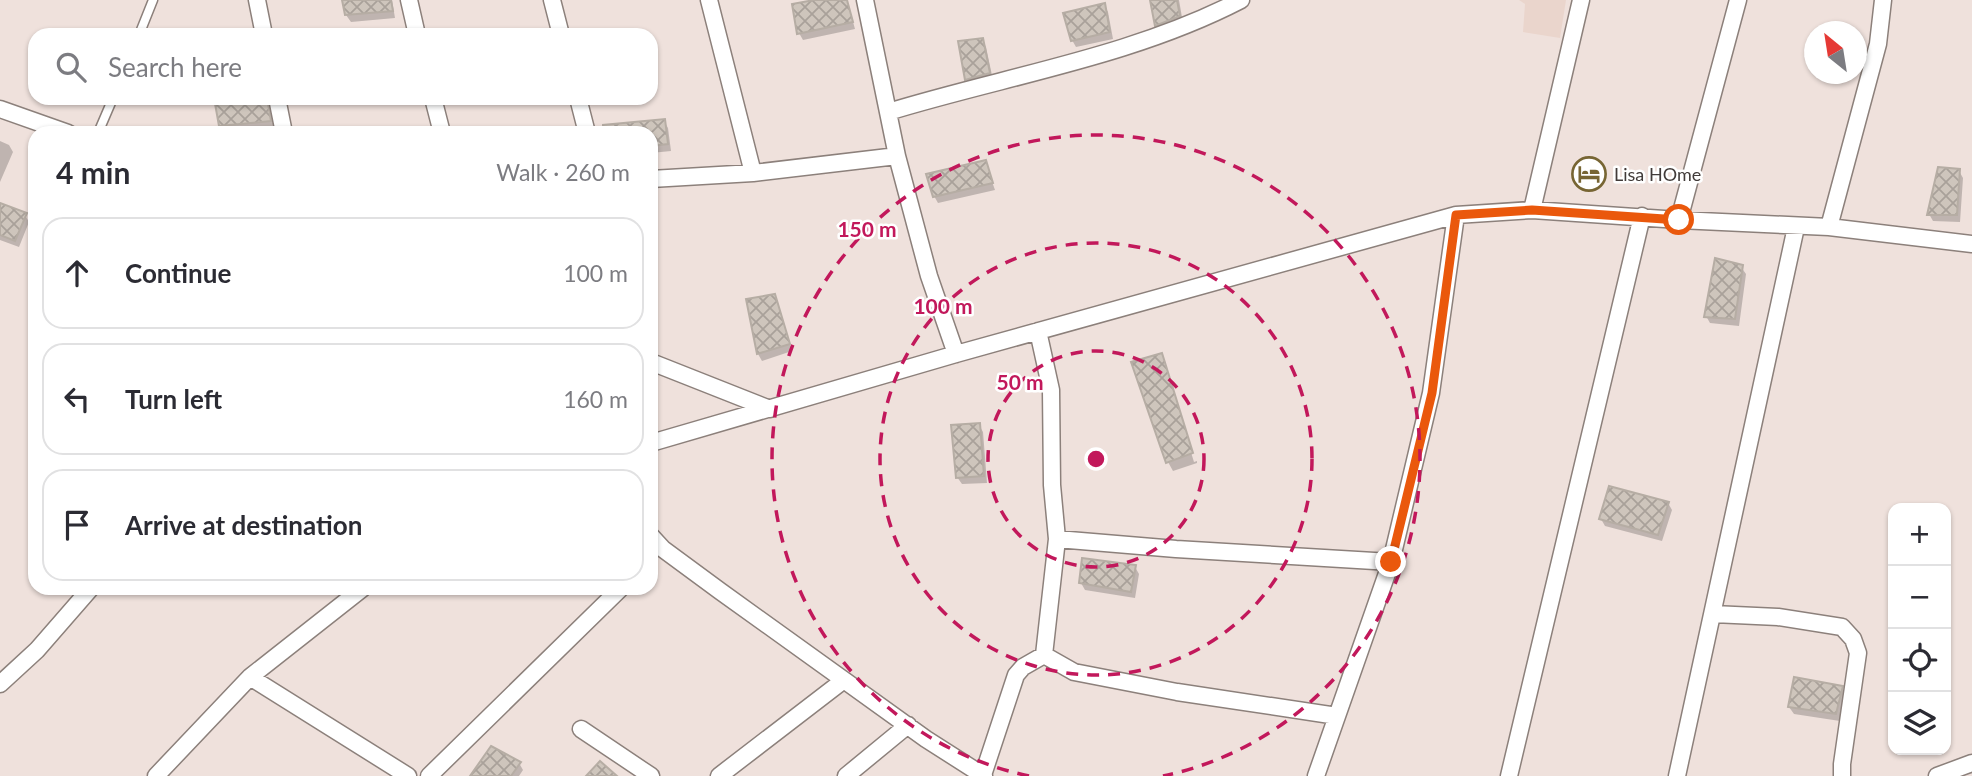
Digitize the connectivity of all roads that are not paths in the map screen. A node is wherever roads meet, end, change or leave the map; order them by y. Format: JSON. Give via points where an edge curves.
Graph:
{"nodes":[{"id":1,"x":153,"y":0,"type":"edge"},
{"id":2,"x":257,"y":0,"type":"edge"},
{"id":3,"x":409,"y":0,"type":"edge"},
{"id":4,"x":552,"y":0,"type":"edge"},
{"id":5,"x":709,"y":0,"type":"edge"},
{"id":6,"x":865,"y":0,"type":"edge"},
{"id":7,"x":1241,"y":0,"type":"edge"},
{"id":8,"x":1581,"y":0,"type":"edge"},
{"id":9,"x":1738,"y":0,"type":"edge"},
{"id":10,"x":1883,"y":0,"type":"edge"},
{"id":11,"x":142,"y":28,"type":"edge"},
{"id":12,"x":263,"y":28,"type":"edge"},
{"id":13,"x":415,"y":28,"type":"edge"},
{"id":14,"x":559,"y":28,"type":"edge"},
{"id":15,"x":110,"y":105,"type":"edge"},
{"id":16,"x":278,"y":105,"type":"edge"},
{"id":17,"x":435,"y":105,"type":"edge"},
{"id":18,"x":580,"y":105,"type":"edge"},
{"id":19,"x":0,"y":109,"type":"edge"},
{"id":20,"x":888,"y":112,"type":"junction"},
{"id":21,"x":48,"y":126,"type":"edge"},
{"id":22,"x":101,"y":126,"type":"edge"},
{"id":23,"x":283,"y":126,"type":"edge"},
{"id":24,"x":440,"y":126,"type":"edge"},
{"id":25,"x":585,"y":126,"type":"edge"},
{"id":26,"x":897,"y":156,"type":"junction"},
{"id":27,"x":753,"y":173,"type":"junction"},
{"id":28,"x":658,"y":179,"type":"edge"},
{"id":29,"x":1532,"y":210,"type":"junction"},
{"id":30,"x":1456,"y":215,"type":"junction"},
{"id":31,"x":1642,"y":216,"type":"junction"},
{"id":32,"x":1679,"y":220,"type":"junction"},
{"id":33,"x":1796,"y":227,"type":"junction"},
{"id":34,"x":1829,"y":227,"type":"junction"},
{"id":35,"x":1972,"y":244,"type":"edge"},
{"id":36,"x":1038,"y":331,"type":"junction"},
{"id":37,"x":956,"y":354,"type":"junction"},
{"id":38,"x":658,"y":365,"type":"edge"},
{"id":39,"x":770,"y":409,"type":"junction"},
{"id":40,"x":658,"y":441,"type":"edge"},
{"id":41,"x":1057,"y":540,"type":"junction"},
{"id":42,"x":658,"y":555,"type":"edge"},
{"id":43,"x":1391,"y":562,"type":"junction"},
{"id":44,"x":85,"y":595,"type":"edge"},
{"id":45,"x":354,"y":595,"type":"edge"},
{"id":46,"x":614,"y":595,"type":"edge"},
{"id":47,"x":1713,"y":614,"type":"junction"},
{"id":48,"x":1044,"y":655,"type":"junction"},
{"id":49,"x":250,"y":677,"type":"junction"},
{"id":50,"x":844,"y":680,"type":"junction"},
{"id":51,"x":0,"y":684,"type":"edge"},
{"id":52,"x":1337,"y":716,"type":"junction"},
{"id":53,"x":908,"y":725,"type":"junction"},
{"id":54,"x":581,"y":729,"type":"dead end"},
{"id":55,"x":1972,"y":763,"type":"edge"},
{"id":56,"x":156,"y":776,"type":"edge"},
{"id":57,"x":408,"y":776,"type":"edge"},
{"id":58,"x":429,"y":776,"type":"edge"},
{"id":59,"x":650,"y":776,"type":"edge"},
{"id":60,"x":719,"y":776,"type":"edge"},
{"id":61,"x":846,"y":776,"type":"edge"},
{"id":62,"x":984,"y":776,"type":"edge"},
{"id":63,"x":1316,"y":776,"type":"edge"},
{"id":64,"x":1509,"y":776,"type":"edge"},
{"id":65,"x":1677,"y":776,"type":"edge"},
{"id":66,"x":1842,"y":776,"type":"edge"},
{"id":67,"x":1937,"y":776,"type":"edge"}],
"edges":[{"from":1,"to":11,"type":"lane"},
{"from":2,"to":12,"type":"street"},
{"from":3,"to":13,"type":"street"},
{"from":4,"to":14,"type":"street"},
{"from":5,"to":27,"type":"street"},
{"from":6,"to":20,"type":"street"},
{"from":7,"to":20,"type":"street","via":[[1185,26],[1106,52]]},
{"from":8,"to":29,"type":"street"},
{"from":9,"to":32,"type":"street"},
{"from":10,"to":34,"type":"street","via":[[1878,44]]},
{"from":15,"to":22,"type":"lane"},
{"from":16,"to":23,"type":"street"},
{"from":17,"to":24,"type":"street"},
{"from":18,"to":25,"type":"street"},
{"from":19,"to":21,"type":"street"},
{"from":20,"to":26,"type":"street"},
{"from":26,"to":27,"type":"street"},
{"from":26,"to":37,"type":"street","via":[[929,276]]},
{"from":27,"to":28,"type":"street"},
{"from":29,"to":30,"type":"street"},
{"from":29,"to":31,"type":"street"},
{"from":30,"to":36,"type":"street"},
{"from":30,"to":43,"type":"street","via":[[1432,393]]},
{"from":31,"to":32,"type":"street"},
{"from":31,"to":64,"type":"street"},
{"from":32,"to":33,"type":"street"},
{"from":33,"to":34,"type":"street"},
{"from":33,"to":47,"type":"street"},
{"from":34,"to":35,"type":"street"},
{"from":36,"to":37,"type":"street"},
{"from":36,"to":41,"type":"street","via":[[1051,390]]},
{"from":37,"to":39,"type":"street"},
{"from":38,"to":39,"type":"street"},
{"from":39,"to":40,"type":"street"},
{"from":41,"to":43,"type":"street"},
{"from":41,"to":48,"type":"street"},
{"from":42,"to":50,"type":"street"},
{"from":43,"to":52,"type":"street"},
{"from":44,"to":51,"type":"street"},
{"from":45,"to":49,"type":"street"},
{"from":46,"to":58,"type":"street"},
{"from":47,"to":65,"type":"street"},
{"from":47,"to":66,"type":"street","via":[[1819,622],[1842,627],[1853,639],[1858,653]]},
{"from":48,"to":52,"type":"street","via":[[1074,672]]},
{"from":48,"to":62,"type":"street","via":[[1016,675]]},
{"from":49,"to":56,"type":"street"},
{"from":49,"to":57,"type":"street"},
{"from":50,"to":53,"type":"street"},
{"from":50,"to":60,"type":"street"},
{"from":52,"to":63,"type":"street"},
{"from":53,"to":61,"type":"street"},
{"from":53,"to":62,"type":"street"},
{"from":54,"to":59,"type":"street"},
{"from":55,"to":67,"type":"street"}]}
